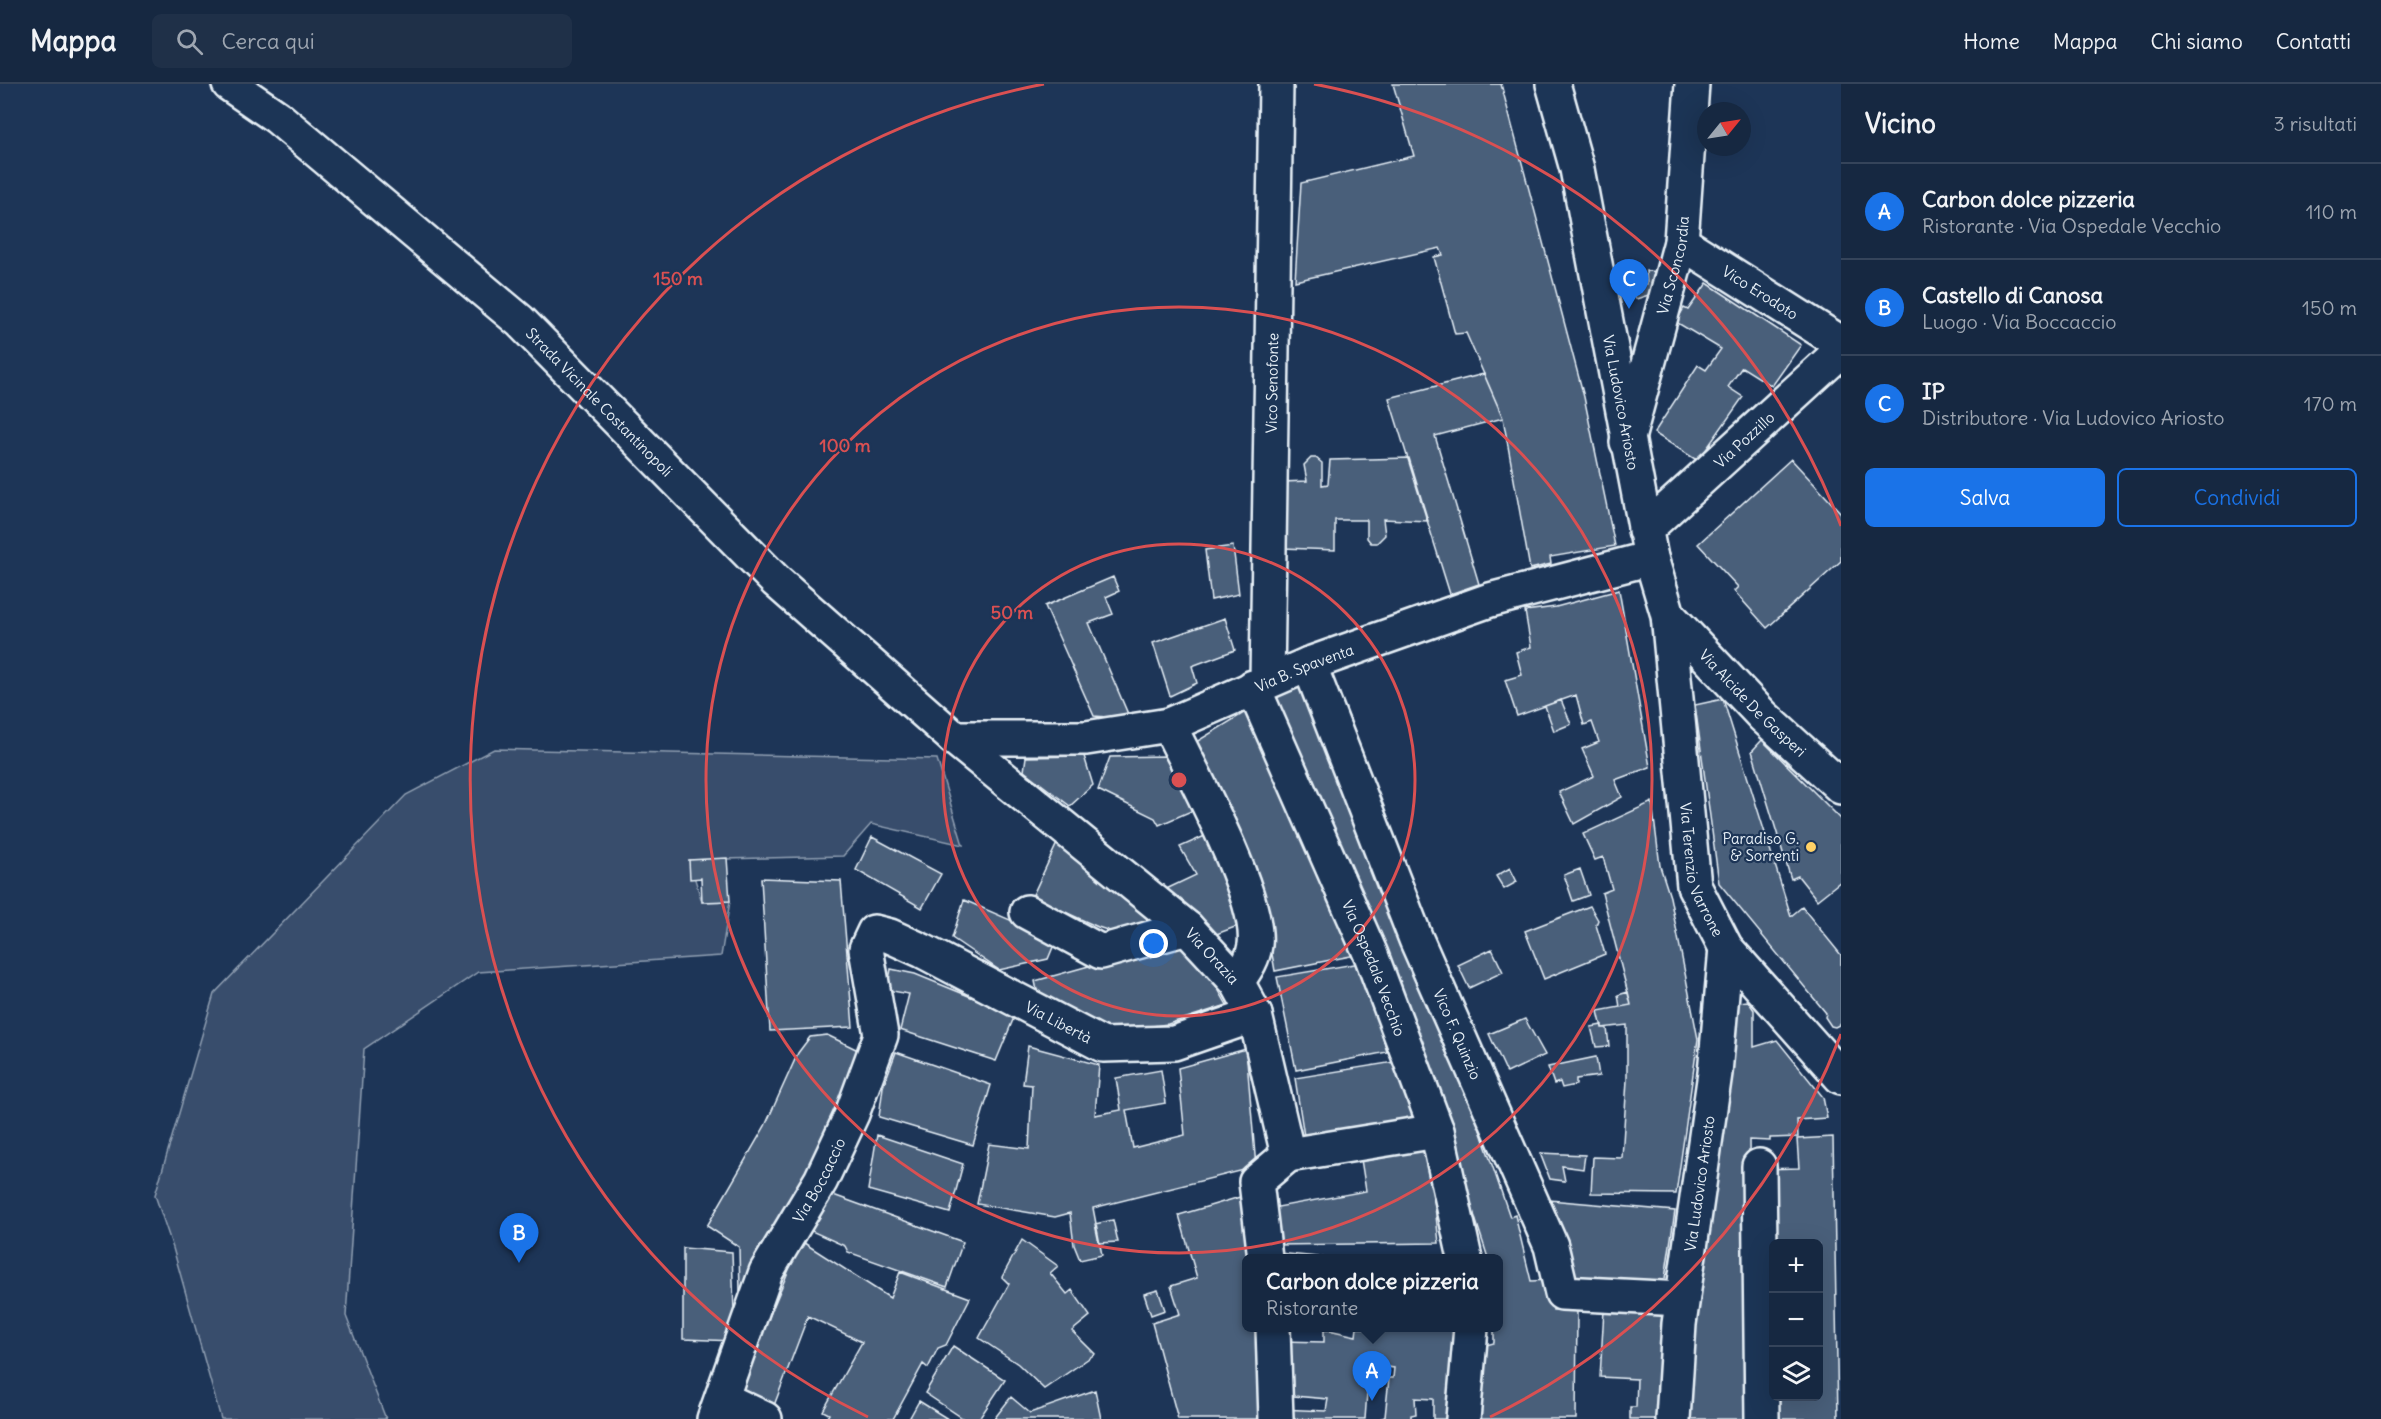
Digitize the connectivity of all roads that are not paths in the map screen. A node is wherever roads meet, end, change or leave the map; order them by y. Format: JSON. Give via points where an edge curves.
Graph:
{"nodes":[{"id":1,"x":229,"y":84,"type":"edge"},
{"id":2,"x":1276,"y":84,"type":"edge"},
{"id":3,"x":1553,"y":84,"type":"edge"},
{"id":4,"x":1692,"y":84,"type":"edge"},
{"id":5,"x":1681,"y":242,"type":"junction"},
{"id":6,"x":1841,"y":343,"type":"edge"},
{"id":7,"x":1841,"y":351,"type":"edge"},
{"id":8,"x":1627,"y":442,"type":"junction"},
{"id":9,"x":1648,"y":544,"type":"junction"},
{"id":10,"x":1668,"y":615,"type":"junction"},
{"id":11,"x":1309,"y":664,"type":"junction"},
{"id":12,"x":1260,"y":684,"type":"junction"},
{"id":13,"x":1169,"y":725,"type":"junction"},
{"id":14,"x":954,"y":738,"type":"junction"},
{"id":15,"x":1841,"y":787,"type":"edge"},
{"id":16,"x":1027,"y":912,"type":"dead end"},
{"id":17,"x":1187,"y":928,"type":"junction"},
{"id":18,"x":874,"y":932,"type":"joint"},
{"id":19,"x":1726,"y":948,"type":"junction"},
{"id":20,"x":1237,"y":982,"type":"junction"},
{"id":21,"x":1255,"y":1015,"type":"junction"},
{"id":22,"x":1841,"y":1077,"type":"edge"},
{"id":23,"x":1437,"y":1131,"type":"junction"},
{"id":24,"x":1288,"y":1155,"type":"junction"},
{"id":25,"x":1759,"y":1166,"type":"dead end"},
{"id":26,"x":1265,"y":1254,"type":"edge"},
{"id":27,"x":1464,"y":1254,"type":"edge"},
{"id":28,"x":1682,"y":1299,"type":"junction"},
{"id":29,"x":1273,"y":1332,"type":"edge"},
{"id":30,"x":1471,"y":1332,"type":"edge"},
{"id":31,"x":718,"y":1409,"type":"edge"},
{"id":32,"x":765,"y":1419,"type":"edge"},
{"id":33,"x":1276,"y":1419,"type":"edge"},
{"id":34,"x":1463,"y":1419,"type":"edge"},
{"id":35,"x":1673,"y":1419,"type":"edge"},
{"id":36,"x":1762,"y":1419,"type":"edge"}],
"edges":[{"from":1,"to":14,"type":"street","name":"Strada Vicinale Costantinopoli","via":[[277,117],[520,321],[776,581]]},
{"from":2,"to":12,"type":"street","name":"Vico Senofonte"},
{"from":3,"to":8,"type":"street","name":"Via Ludovico Ariosto","via":[[1577,169]]},
{"from":4,"to":5,"type":"street","name":"Via Sconcordia"},
{"from":5,"to":6,"type":"street","name":"Vico Erodoto"},
{"from":5,"to":8,"type":"street","name":"Via Sconcordia"},
{"from":7,"to":9,"type":"street","name":"Via Pozzillo"},
{"from":8,"to":9,"type":"street","name":"Via Ludovico Ariosto"},
{"from":9,"to":10,"type":"street","name":"Via Ludovico Ariosto"},
{"from":9,"to":11,"type":"street","name":"Via B. Spaventa"},
{"from":10,"to":15,"type":"street","name":"Via Alcide De Gasperi","via":[[1763,716]]},
{"from":10,"to":19,"type":"street","name":"Via Terenzio Varrone","via":[[1694,886]]},
{"from":11,"to":12,"type":"street","name":"Via B. Spaventa"},
{"from":11,"to":28,"type":"street","name":"Vico F. Quinzio","via":[[1416,939],[1551,1246],[1562,1293]]},
{"from":12,"to":13,"type":"street","name":"Via B. Spaventa"},
{"from":12,"to":23,"type":"street","name":"Via Ospedale Vecchio","via":[[1371,955]]},
{"from":13,"to":14,"type":"street","name":"Via B. Spaventa","via":[[1086,738]]},
{"from":13,"to":20,"type":"street","via":[[1228,846],[1254,920],[1252,959]]},
{"from":14,"to":17,"type":"street","name":"Via Orazia"},
{"from":16,"to":17,"type":"street","via":[[1101,952]]},
{"from":17,"to":20,"type":"street","name":"Via Orazia"},
{"from":18,"to":21,"type":"street","name":"Via Libertà","via":[[923,951],[1103,1045],[1174,1043]]},
{"from":18,"to":31,"type":"street","name":"Via Boccaccio","via":[[866,949],[881,1035],[852,1114],[821,1180],[766,1272]]},
{"from":19,"to":22,"type":"street","name":"Via Terenzio Varrone"},
{"from":19,"to":28,"type":"street","name":"Via Ludovico Ariosto","via":[[1715,1073]]},
{"from":20,"to":21,"type":"street","name":"Via Orazia"},
{"from":21,"to":24,"type":"street","name":"Via Orazia"},
{"from":23,"to":24,"type":"street"},
{"from":23,"to":27,"type":"street","name":"Via Ospedale Vecchio"},
{"from":24,"to":26,"type":"street","via":[[1256,1182]]},
{"from":25,"to":36,"type":"street"},
{"from":28,"to":35,"type":"street","name":"Via Ludovico Ariosto"},
{"from":29,"to":33,"type":"street"},
{"from":30,"to":34,"type":"street"},
{"from":31,"to":32,"type":"street"}]}
